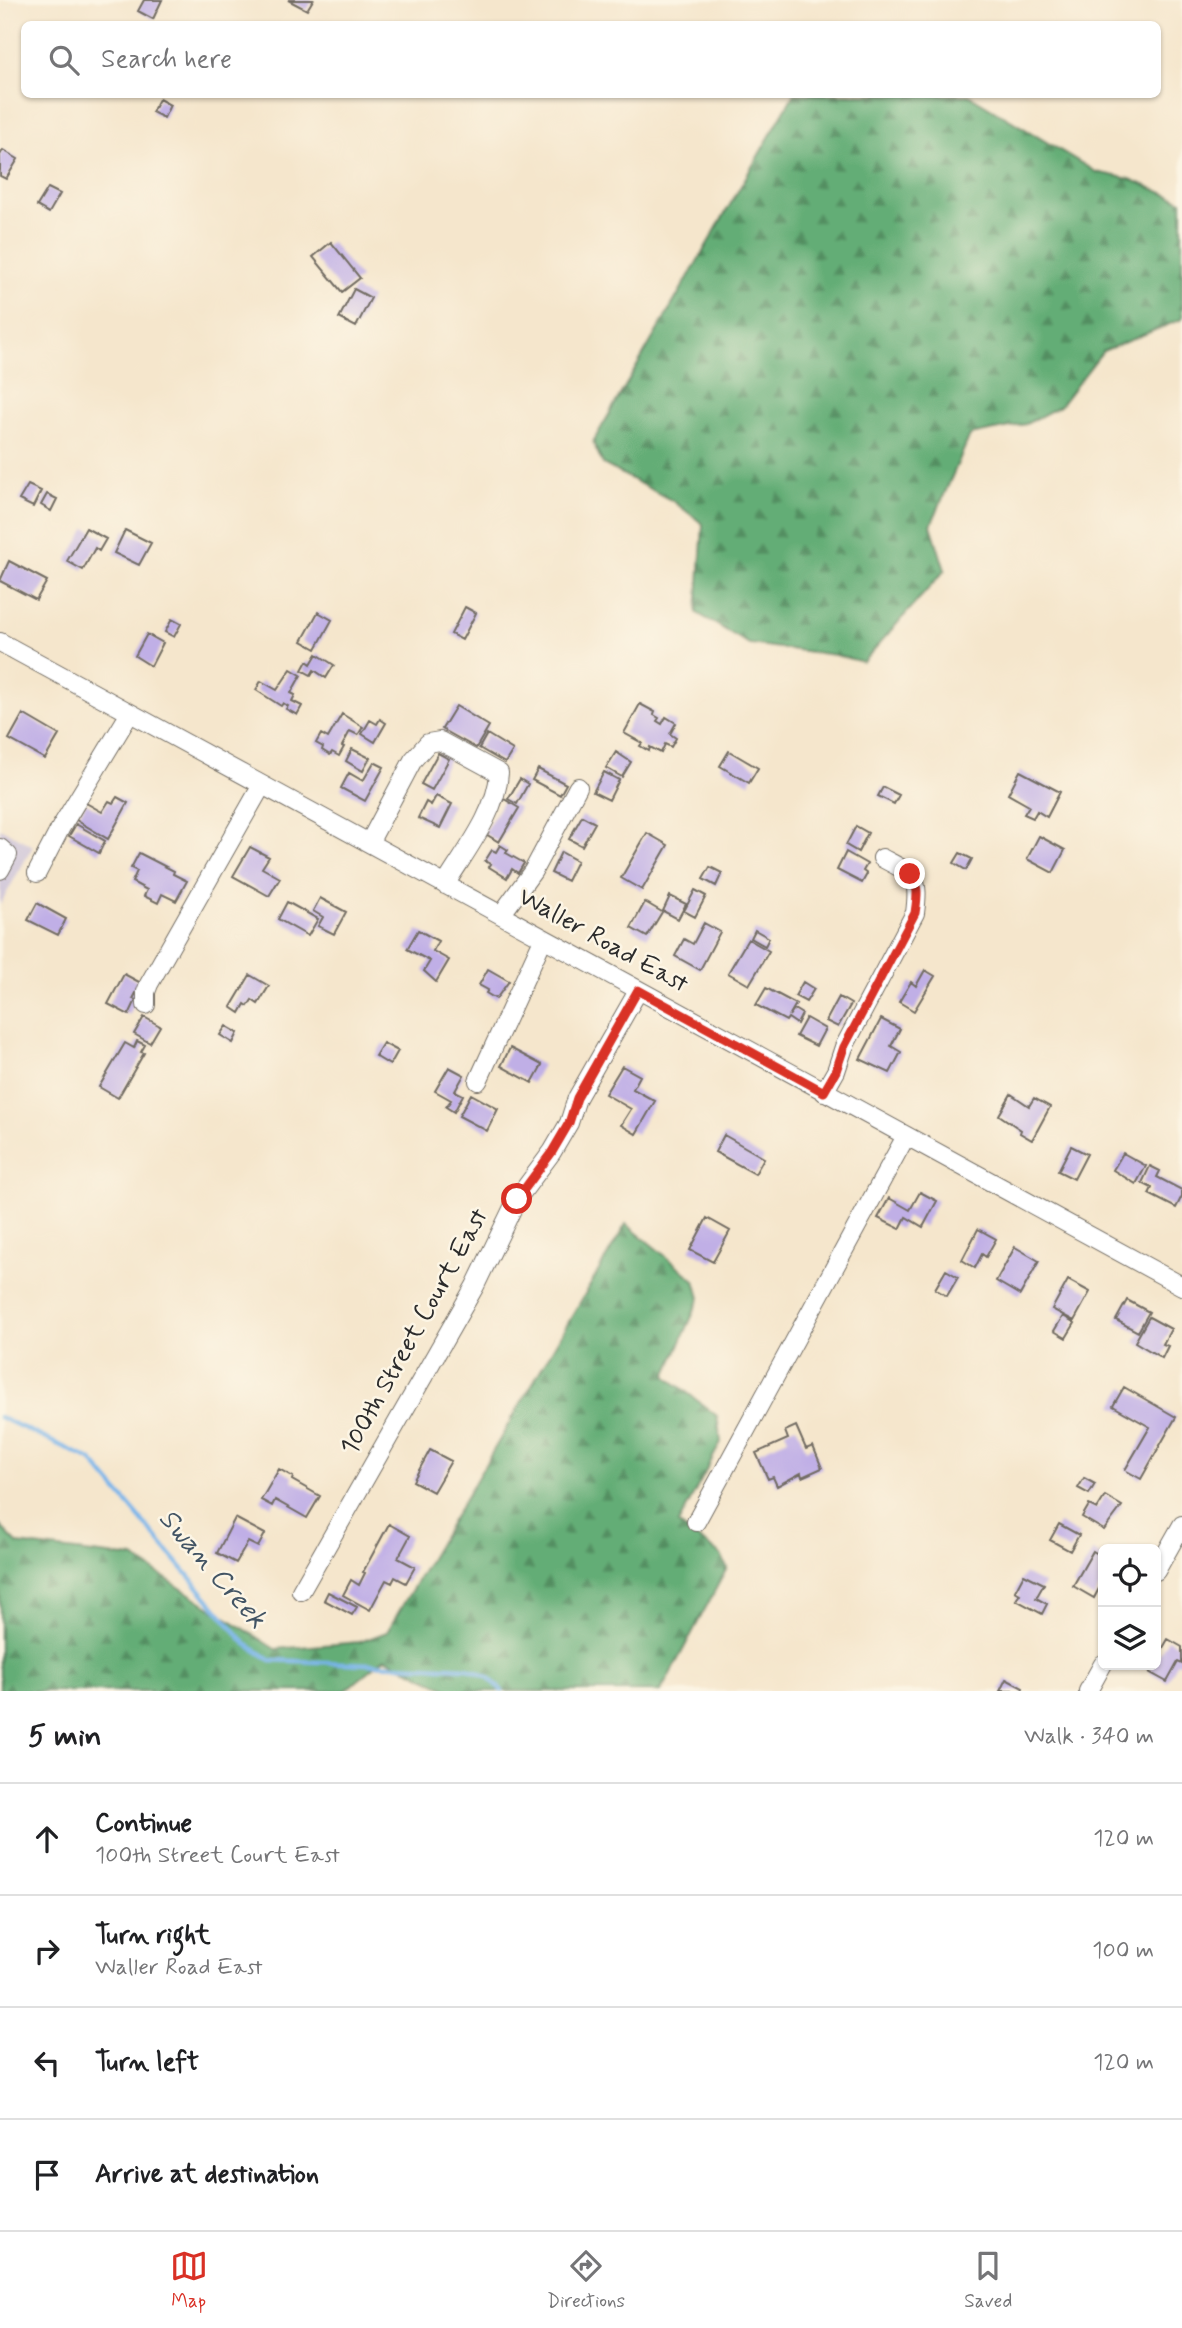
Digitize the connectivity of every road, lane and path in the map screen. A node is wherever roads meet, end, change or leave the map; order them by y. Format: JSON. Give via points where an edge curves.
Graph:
{"nodes":[{"id":1,"x":0,"y":642,"type":"edge"},
{"id":2,"x":130,"y":713,"type":"junction"},
{"id":3,"x":261,"y":785,"type":"junction"},
{"id":4,"x":578,"y":787,"type":"dead end"},
{"id":5,"x":369,"y":844,"type":"junction"},
{"id":6,"x":0,"y":848,"type":"edge"},
{"id":7,"x":882,"y":858,"type":"dead end"},
{"id":8,"x":0,"y":870,"type":"edge"},
{"id":9,"x":37,"y":873,"type":"dead end"},
{"id":10,"x":445,"y":885,"type":"junction"},
{"id":11,"x":500,"y":915,"type":"junction"},
{"id":12,"x":543,"y":939,"type":"junction"},
{"id":13,"x":638,"y":990,"type":"junction"},
{"id":14,"x":146,"y":1005,"type":"dead end"},
{"id":15,"x":478,"y":1081,"type":"dead end"},
{"id":16,"x":824,"y":1092,"type":"junction"},
{"id":17,"x":906,"y":1136,"type":"junction"},
{"id":18,"x":1182,"y":1286,"type":"edge"},
{"id":19,"x":696,"y":1522,"type":"dead end"},
{"id":20,"x":1182,"y":1525,"type":"edge"},
{"id":21,"x":1161,"y":1563,"type":"edge"},
{"id":22,"x":301,"y":1591,"type":"dead end"},
{"id":23,"x":1100,"y":1670,"type":"edge"},
{"id":24,"x":1088,"y":1691,"type":"edge"}],
"edges":[{"from":1,"to":2,"type":"street","name":"Waller Road East"},
{"from":2,"to":3,"type":"street","name":"Waller Road East"},
{"from":2,"to":9,"type":"street"},
{"from":3,"to":5,"type":"street","name":"Waller Road East"},
{"from":3,"to":14,"type":"street","via":[[149,984]]},
{"from":4,"to":11,"type":"street","via":[[533,871]]},
{"from":5,"to":10,"type":"street","name":"Waller Road East"},
{"from":5,"to":10,"type":"street","via":[[413,760],[428,743],[440,741],[499,773],[492,806]]},
{"from":6,"to":8,"type":"street","via":[[8,855]]},
{"from":7,"to":16,"type":"street","via":[[916,880],[915,913]]},
{"from":10,"to":11,"type":"street","name":"Waller Road East"},
{"from":11,"to":12,"type":"street","name":"Waller Road East"},
{"from":12,"to":13,"type":"street","name":"Waller Road East"},
{"from":12,"to":15,"type":"street"},
{"from":13,"to":16,"type":"street","name":"Waller Road East"},
{"from":13,"to":22,"type":"street","name":"100th Street Court East","via":[[577,1098],[569,1123],[517,1199],[475,1286]]},
{"from":16,"to":17,"type":"street","name":"Waller Road East"},
{"from":17,"to":18,"type":"street","name":"Waller Road East"},
{"from":17,"to":19,"type":"street"},
{"from":20,"to":21,"type":"street"},
{"from":23,"to":24,"type":"street"}]}
